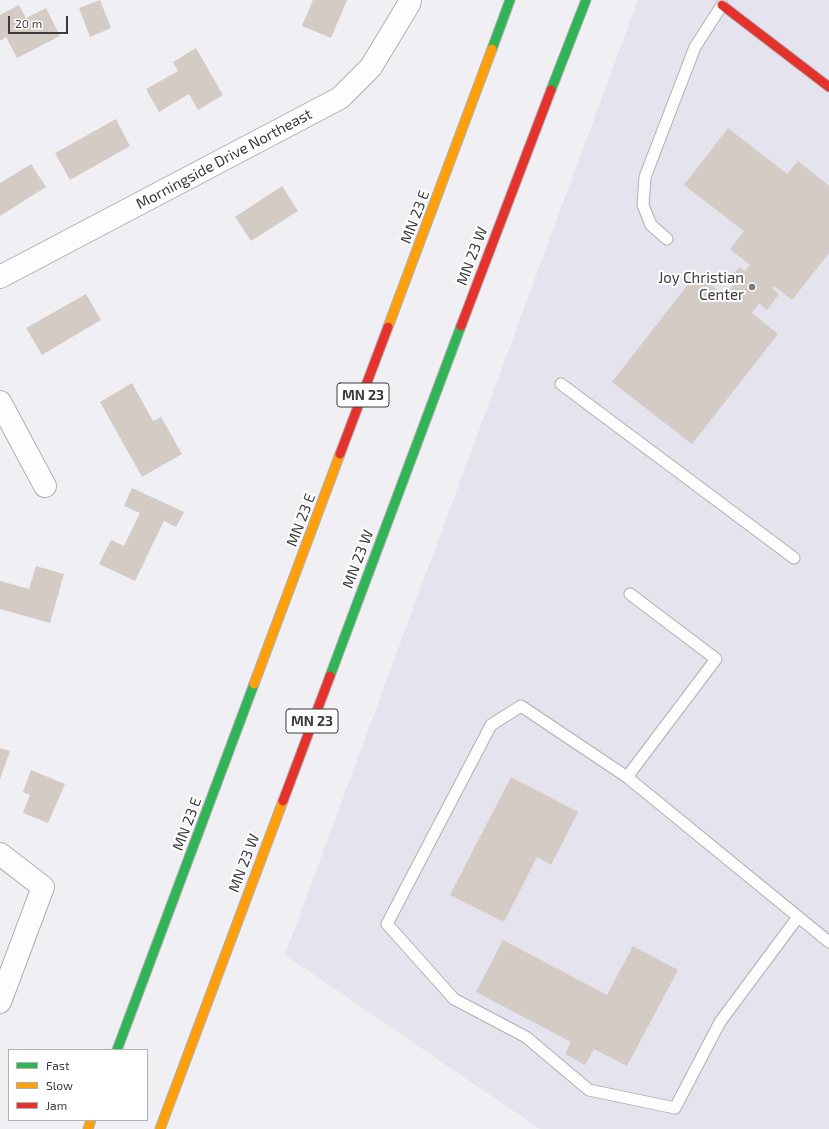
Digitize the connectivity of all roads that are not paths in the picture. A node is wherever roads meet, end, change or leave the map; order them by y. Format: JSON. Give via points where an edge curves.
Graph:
{"nodes":[{"id":1,"x":410,"y":0,"type":"edge"},
{"id":2,"x":510,"y":0,"type":"edge"},
{"id":3,"x":586,"y":0,"type":"edge"},
{"id":4,"x":722,"y":5,"type":"joint"},
{"id":5,"x":829,"y":87,"type":"edge"},
{"id":6,"x":667,"y":239,"type":"dead end"},
{"id":7,"x":0,"y":277,"type":"edge"},
{"id":8,"x":561,"y":384,"type":"dead end"},
{"id":9,"x":0,"y":402,"type":"edge"},
{"id":10,"x":45,"y":486,"type":"dead end"},
{"id":11,"x":794,"y":558,"type":"dead end"},
{"id":12,"x":630,"y":594,"type":"dead end"},
{"id":13,"x":627,"y":777,"type":"junction"},
{"id":14,"x":0,"y":854,"type":"edge"},
{"id":15,"x":798,"y":917,"type":"junction"},
{"id":16,"x":829,"y":942,"type":"edge"},
{"id":17,"x":0,"y":1002,"type":"edge"},
{"id":18,"x":117,"y":1049,"type":"edge"},
{"id":19,"x":160,"y":1129,"type":"edge"}],
"edges":[{"from":1,"to":7,"type":"street","name":"Morningside Drive Northeast","via":[[371,68],[340,98]]},
{"from":2,"to":18,"type":"main road","name":"MN 23 E","number":"MN 23"},
{"from":3,"to":19,"type":"main road","name":"MN 23 W","number":"MN 23","via":[[465,314]]},
{"from":4,"to":5,"type":"main road"},
{"from":4,"to":6,"type":"lane","via":[[695,47],[644,177],[643,205],[651,225]]},
{"from":8,"to":11,"type":"lane"},
{"from":9,"to":10,"type":"street"},
{"from":12,"to":13,"type":"lane","via":[[716,659]]},
{"from":13,"to":15,"type":"lane"},
{"from":13,"to":15,"type":"lane","via":[[521,706],[491,725],[387,924],[454,999],[526,1038],[589,1090],[675,1108],[720,1022]]},
{"from":14,"to":17,"type":"street","via":[[43,887]]},
{"from":15,"to":16,"type":"lane"}]}
